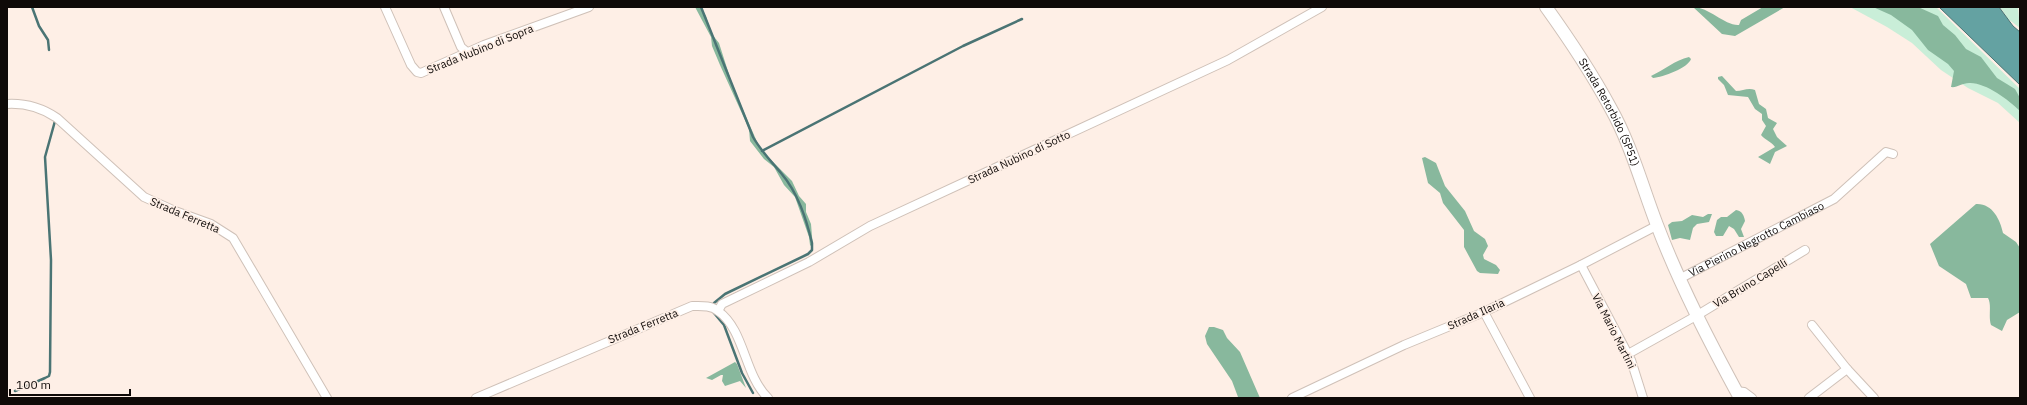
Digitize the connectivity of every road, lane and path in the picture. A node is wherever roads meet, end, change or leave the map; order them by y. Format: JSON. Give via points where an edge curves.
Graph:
{"nodes":[{"id":1,"x":385,"y":7,"type":"edge"},
{"id":2,"x":444,"y":7,"type":"edge"},
{"id":3,"x":589,"y":7,"type":"edge"},
{"id":4,"x":1322,"y":7,"type":"edge"},
{"id":5,"x":1546,"y":7,"type":"edge"},
{"id":6,"x":466,"y":52,"type":"junction"},
{"id":7,"x":7,"y":104,"type":"edge"},
{"id":8,"x":1893,"y":154,"type":"dead end"},
{"id":9,"x":1658,"y":225,"type":"junction"},
{"id":10,"x":1805,"y":250,"type":"dead end"},
{"id":11,"x":1581,"y":266,"type":"junction"},
{"id":12,"x":1679,"y":279,"type":"junction"},
{"id":13,"x":718,"y":310,"type":"junction"},
{"id":14,"x":1484,"y":312,"type":"junction"},
{"id":15,"x":1696,"y":316,"type":"junction"},
{"id":16,"x":1812,"y":325,"type":"dead end"},
{"id":17,"x":1628,"y":354,"type":"junction"},
{"id":18,"x":1847,"y":368,"type":"junction"},
{"id":19,"x":1738,"y":395,"type":"edge"},
{"id":20,"x":327,"y":398,"type":"edge"},
{"id":21,"x":476,"y":398,"type":"edge"},
{"id":22,"x":768,"y":398,"type":"edge"},
{"id":23,"x":1292,"y":398,"type":"edge"},
{"id":24,"x":1530,"y":398,"type":"edge"},
{"id":25,"x":1643,"y":398,"type":"edge"},
{"id":26,"x":1752,"y":398,"type":"edge"},
{"id":27,"x":1809,"y":398,"type":"edge"},
{"id":28,"x":1874,"y":398,"type":"edge"}],
"edges":[{"from":1,"to":6,"type":"street","name":"Strada Nubino di Sopra","via":[[410,65],[417,72],[425,72]]},
{"from":2,"to":6,"type":"street","via":[[461,47]]},
{"from":3,"to":6,"type":"street","name":"Strada Nubino di Sopra"},
{"from":4,"to":13,"type":"street","name":"Strada Nubino di Sotto","via":[[1228,60],[870,226],[809,262],[722,304]]},
{"from":5,"to":9,"type":"street","name":"Strada Retorbido (SP51)","via":[[1610,107],[1624,136]]},
{"from":7,"to":20,"type":"street","name":"Strada Ferretta","via":[[28,106],[57,118],[144,197],[211,224],[233,238]]},
{"from":8,"to":12,"type":"street","name":"Via Pierino Negrotto Cambiaso","via":[[1886,152],[1834,199]]},
{"from":9,"to":11,"type":"street","name":"Strada Ilaria"},
{"from":9,"to":12,"type":"street","name":"Via Pierino Negrotto Cambiaso"},
{"from":10,"to":15,"type":"street","name":"Via Bruno Capelli"},
{"from":11,"to":14,"type":"street","name":"Strada Ilaria"},
{"from":11,"to":17,"type":"street","name":"Via Mario Martini"},
{"from":12,"to":15,"type":"street","name":"Via Pierino Negrotto Cambiaso"},
{"from":13,"to":21,"type":"street","name":"Strada Ferretta","via":[[706,306],[692,306]]},
{"from":13,"to":22,"type":"street","via":[[730,324],[758,389]]},
{"from":14,"to":23,"type":"street","name":"Strada Ilaria","via":[[1404,345]]},
{"from":14,"to":24,"type":"street"},
{"from":15,"to":17,"type":"street","name":"Via Bruno Capelli"},
{"from":15,"to":19,"type":"street","name":"Via Pierino Negrotto Cambiaso"},
{"from":16,"to":18,"type":"street"},
{"from":17,"to":25,"type":"street","name":"Via Mario Martini"},
{"from":18,"to":27,"type":"street"},
{"from":18,"to":28,"type":"street"},
{"from":19,"to":26,"type":"street","name":"Via Pierino Negrotto Cambiaso","via":[[1744,392]]}]}
